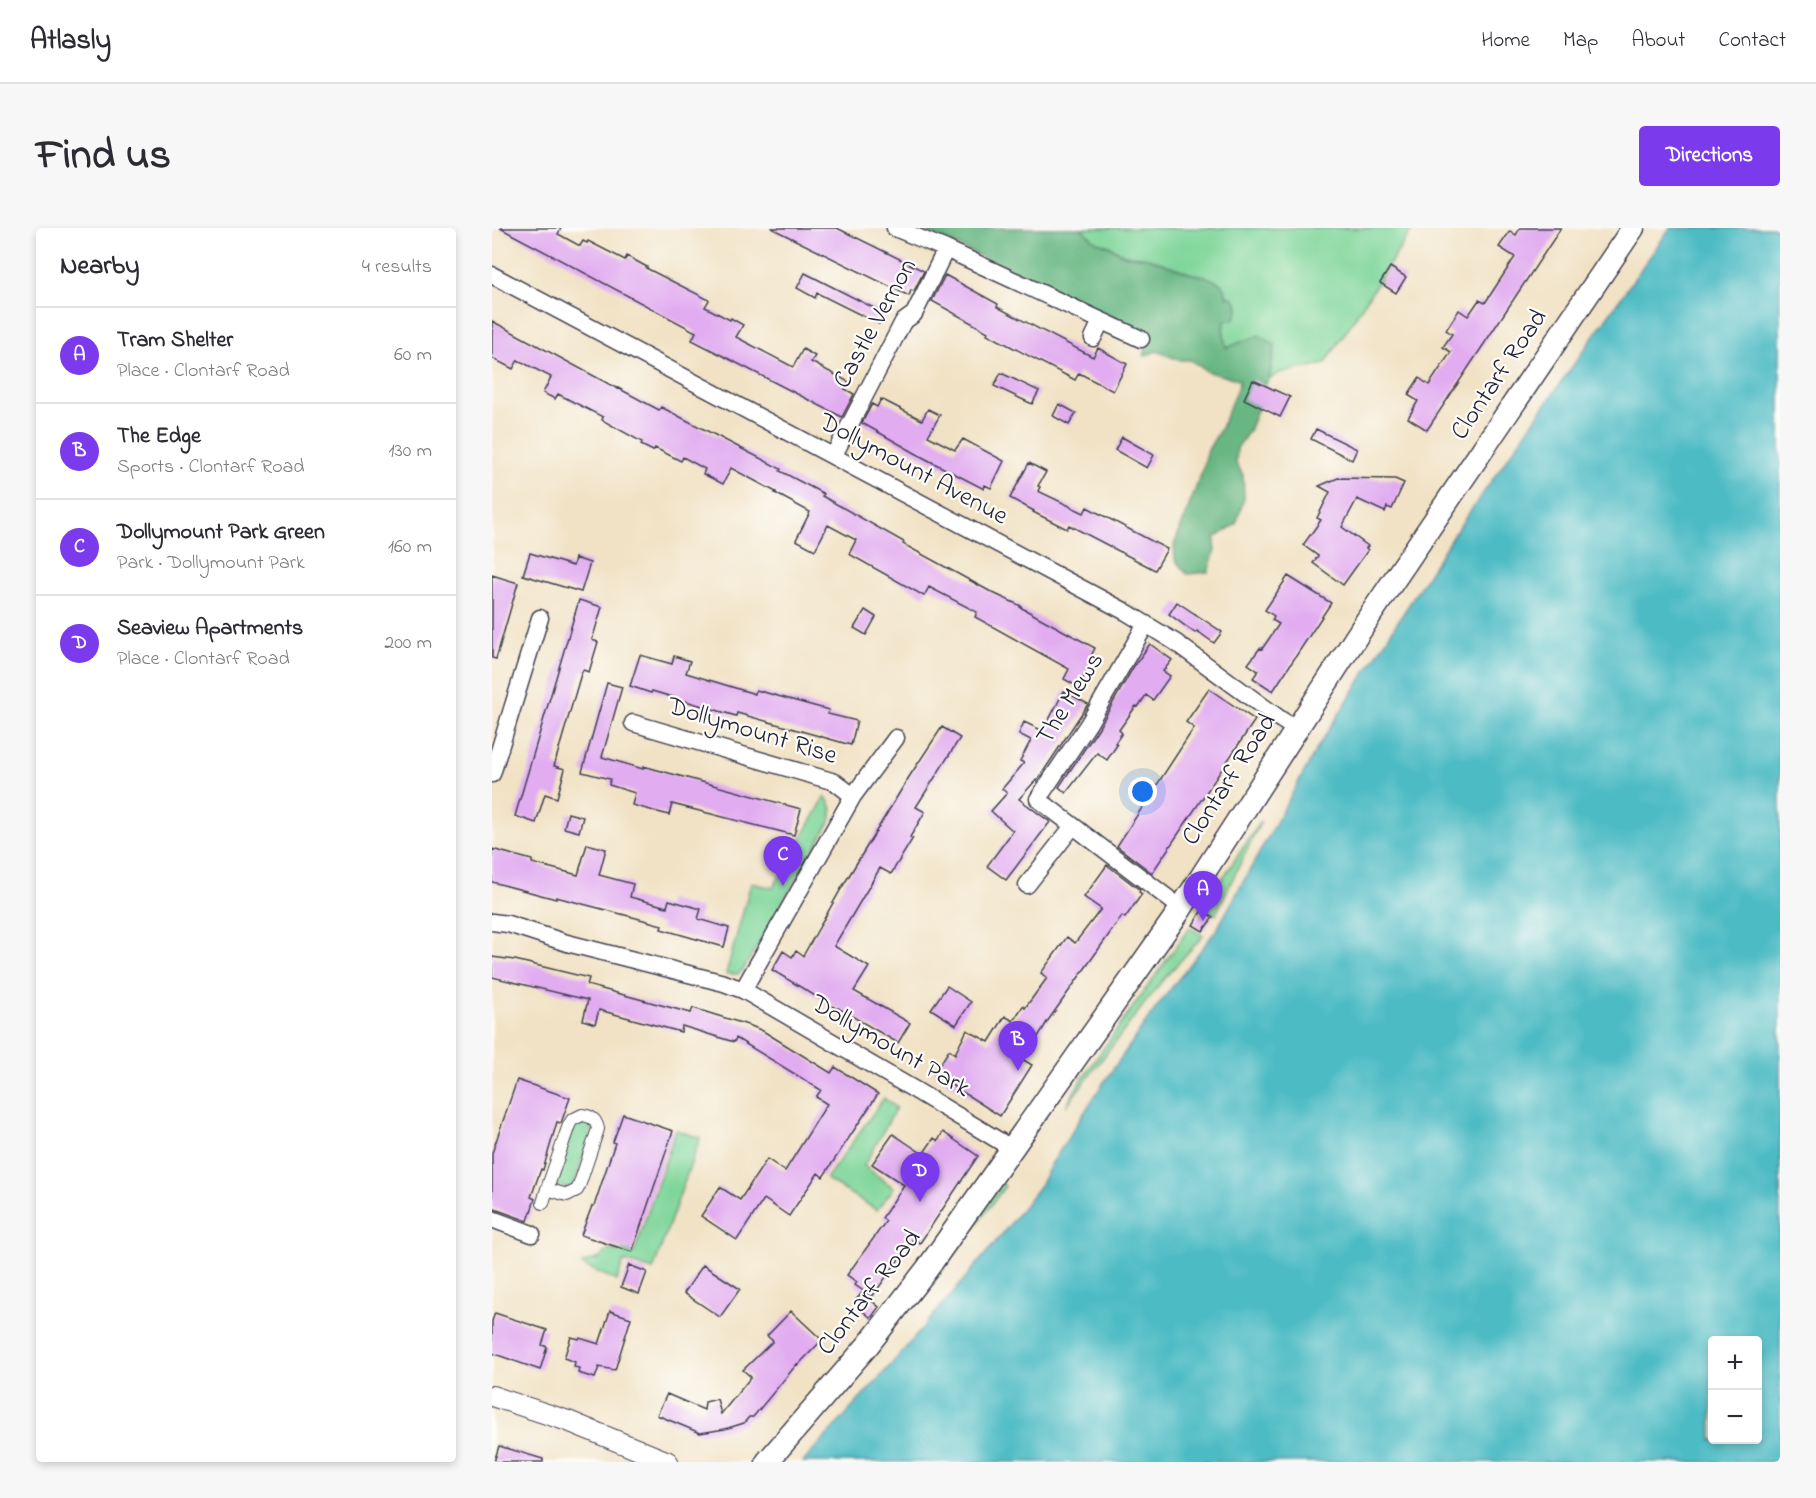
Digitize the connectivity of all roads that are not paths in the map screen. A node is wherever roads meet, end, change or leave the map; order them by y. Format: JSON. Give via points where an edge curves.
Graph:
{"nodes":[{"id":1,"x":895,"y":228,"type":"edge"},
{"id":2,"x":1633,"y":228,"type":"edge"},
{"id":3,"x":946,"y":249,"type":"junction"},
{"id":4,"x":492,"y":275,"type":"edge"},
{"id":5,"x":1101,"y":321,"type":"junction"},
{"id":6,"x":1093,"y":338,"type":"dead end"},
{"id":7,"x":1141,"y":339,"type":"dead end"},
{"id":8,"x":834,"y":455,"type":"junction"},
{"id":9,"x":540,"y":618,"type":"dead end"},
{"id":10,"x":1146,"y":624,"type":"junction"},
{"id":11,"x":633,"y":723,"type":"dead end"},
{"id":12,"x":1297,"y":730,"type":"junction"},
{"id":13,"x":896,"y":738,"type":"dead end"},
{"id":14,"x":492,"y":774,"type":"edge"},
{"id":15,"x":853,"y":796,"type":"junction"},
{"id":16,"x":1073,"y":826,"type":"junction"},
{"id":17,"x":1027,"y":885,"type":"dead end"},
{"id":18,"x":1181,"y":908,"type":"junction"},
{"id":19,"x":492,"y":922,"type":"edge"},
{"id":20,"x":743,"y":990,"type":"junction"},
{"id":21,"x":1011,"y":1148,"type":"junction"},
{"id":22,"x":547,"y":1189,"type":"junction"},
{"id":23,"x":543,"y":1203,"type":"dead end"},
{"id":24,"x":492,"y":1219,"type":"edge"},
{"id":25,"x":532,"y":1234,"type":"dead end"},
{"id":26,"x":492,"y":1396,"type":"edge"},
{"id":27,"x":668,"y":1462,"type":"edge"},
{"id":28,"x":767,"y":1462,"type":"edge"}],
"edges":[{"from":1,"to":3,"type":"street","name":"Castle Vernon"},
{"from":2,"to":12,"type":"main road","name":"Clontarf Road","via":[[1371,614]]},
{"from":3,"to":5,"type":"street","name":"Castle Vernon"},
{"from":3,"to":8,"type":"street","name":"Castle Vernon"},
{"from":4,"to":8,"type":"street","name":"Dollymount Avenue"},
{"from":5,"to":6,"type":"street"},
{"from":5,"to":7,"type":"street","name":"Castle Vernon"},
{"from":8,"to":10,"type":"street","name":"Dollymount Avenue"},
{"from":9,"to":14,"type":"street"},
{"from":10,"to":12,"type":"street","name":"Dollymount Avenue"},
{"from":10,"to":16,"type":"street","name":"The Mews","via":[[1089,723],[1038,799]]},
{"from":11,"to":15,"type":"street","name":"Dollymount Rise","via":[[835,782]]},
{"from":12,"to":18,"type":"main road","name":"Clontarf Road"},
{"from":13,"to":15,"type":"street"},
{"from":15,"to":20,"type":"street"},
{"from":16,"to":17,"type":"street"},
{"from":16,"to":18,"type":"street"},
{"from":18,"to":21,"type":"main road","name":"Clontarf Road"},
{"from":19,"to":20,"type":"street","name":"Dollymount Park"},
{"from":20,"to":21,"type":"street","name":"Dollymount Park"},
{"from":21,"to":28,"type":"main road","name":"Clontarf Road","via":[[927,1269],[868,1345]]},
{"from":22,"to":22,"type":"street","via":[[567,1195],[577,1190],[597,1134],[594,1118],[582,1115],[572,1120]]},
{"from":22,"to":23,"type":"street"},
{"from":24,"to":25,"type":"street"},
{"from":26,"to":27,"type":"street","via":[[568,1421]]}]}
